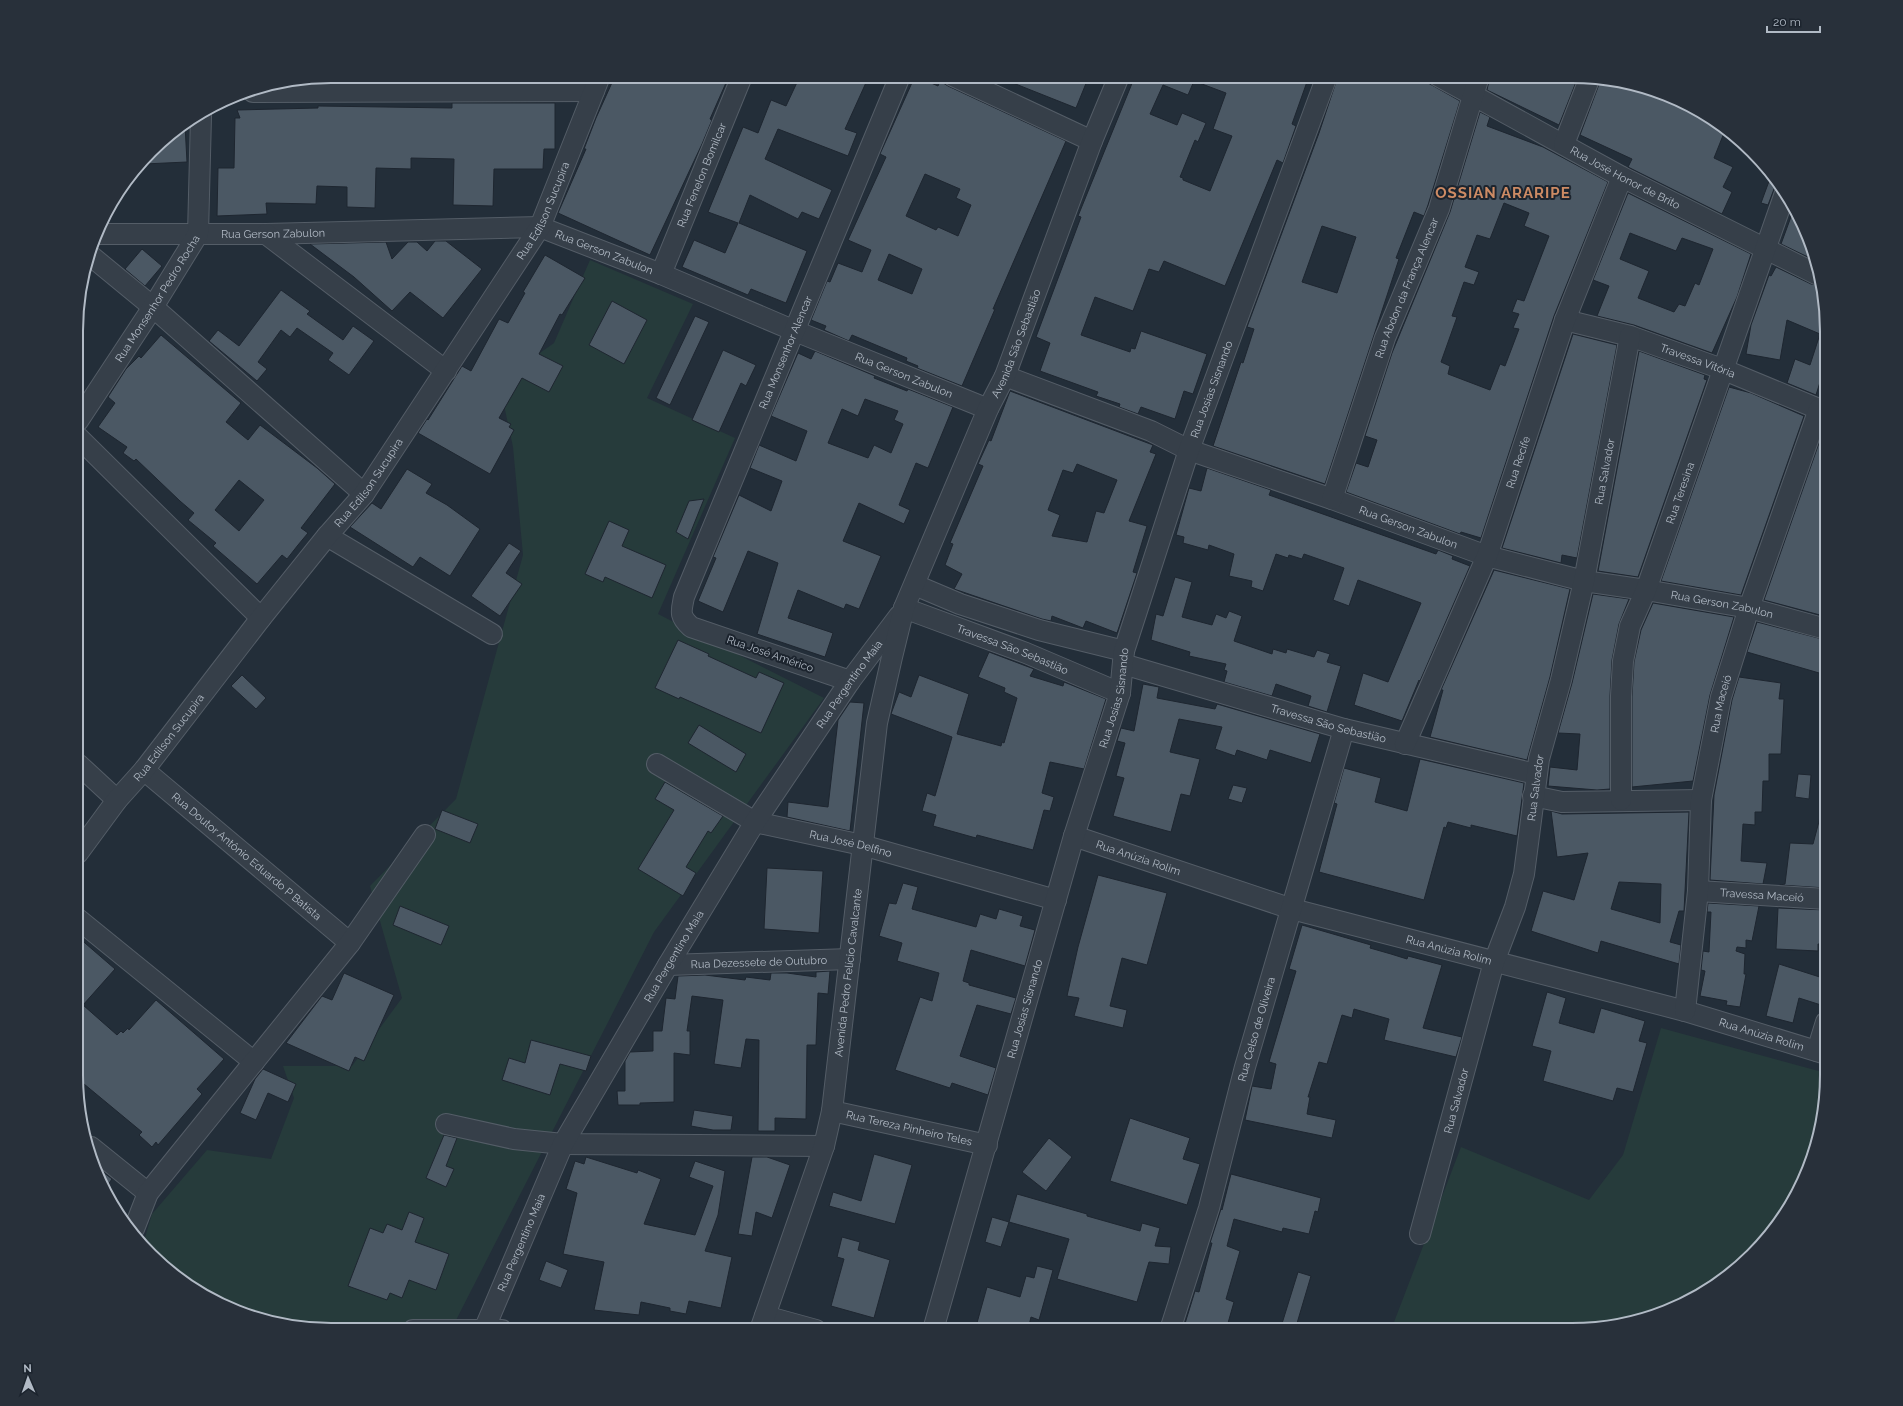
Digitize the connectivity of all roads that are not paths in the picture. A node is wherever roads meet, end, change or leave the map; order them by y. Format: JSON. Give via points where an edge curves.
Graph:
{"nodes":[{"id":1,"x":739,"y":83,"type":"edge"},
{"id":2,"x":897,"y":83,"type":"edge"},
{"id":3,"x":968,"y":83,"type":"edge"},
{"id":4,"x":1116,"y":83,"type":"edge"},
{"id":5,"x":1324,"y":83,"type":"edge"},
{"id":6,"x":1450,"y":83,"type":"edge"},
{"id":7,"x":1477,"y":83,"type":"edge"},
{"id":8,"x":597,"y":84,"type":"edge"},
{"id":9,"x":1587,"y":84,"type":"edge"},
{"id":10,"x":265,"y":92,"type":"edge"},
{"id":11,"x":1473,"y":96,"type":"junction"},
{"id":12,"x":201,"y":120,"type":"edge"},
{"id":13,"x":1092,"y":142,"type":"junction"},
{"id":14,"x":1564,"y":144,"type":"junction"},
{"id":15,"x":1622,"y":176,"type":"junction"},
{"id":16,"x":1782,"y":200,"type":"edge"},
{"id":17,"x":540,"y":227,"type":"junction"},
{"id":18,"x":103,"y":234,"type":"edge"},
{"id":19,"x":198,"y":234,"type":"junction"},
{"id":20,"x":266,"y":234,"type":"junction"},
{"id":21,"x":1765,"y":248,"type":"junction"},
{"id":22,"x":94,"y":258,"type":"edge"},
{"id":23,"x":1813,"y":272,"type":"edge"},
{"id":24,"x":661,"y":274,"type":"junction"},
{"id":25,"x":153,"y":307,"type":"junction"},
{"id":26,"x":1565,"y":320,"type":"junction"},
{"id":27,"x":795,"y":331,"type":"junction"},
{"id":28,"x":1630,"y":336,"type":"junction"},
{"id":29,"x":1722,"y":369,"type":"junction"},
{"id":30,"x":446,"y":371,"type":"junction"},
{"id":31,"x":1005,"y":376,"type":"junction"},
{"id":32,"x":988,"y":409,"type":"junction"},
{"id":33,"x":1820,"y":409,"type":"edge"},
{"id":34,"x":83,"y":413,"type":"edge"},
{"id":35,"x":1820,"y":418,"type":"edge"},
{"id":36,"x":83,"y":442,"type":"edge"},
{"id":37,"x":1189,"y":450,"type":"junction"},
{"id":38,"x":364,"y":494,"type":"junction"},
{"id":39,"x":1332,"y":499,"type":"junction"},
{"id":40,"x":327,"y":536,"type":"junction"},
{"id":41,"x":1487,"y":556,"type":"junction"},
{"id":42,"x":1584,"y":581,"type":"junction"},
{"id":43,"x":915,"y":585,"type":"junction"},
{"id":44,"x":1646,"y":590,"type":"junction"},
{"id":45,"x":904,"y":608,"type":"junction"},
{"id":46,"x":1749,"y":608,"type":"junction"},
{"id":47,"x":261,"y":618,"type":"junction"},
{"id":48,"x":691,"y":626,"type":"joint"},
{"id":49,"x":1820,"y":627,"type":"edge"},
{"id":50,"x":492,"y":634,"type":"dead end"},
{"id":51,"x":1123,"y":657,"type":"junction"},
{"id":52,"x":850,"y":681,"type":"junction"},
{"id":53,"x":1120,"y":693,"type":"junction"},
{"id":54,"x":1344,"y":729,"type":"junction"},
{"id":55,"x":1405,"y":744,"type":"junction"},
{"id":56,"x":657,"y":764,"type":"dead end"},
{"id":57,"x":83,"y":769,"type":"edge"},
{"id":58,"x":144,"y":770,"type":"junction"},
{"id":59,"x":1536,"y":774,"type":"junction"},
{"id":60,"x":1533,"y":796,"type":"junction"},
{"id":61,"x":117,"y":800,"type":"junction"},
{"id":62,"x":1621,"y":800,"type":"junction"},
{"id":63,"x":1700,"y":800,"type":"junction"},
{"id":64,"x":755,"y":822,"type":"junction"},
{"id":65,"x":425,"y":835,"type":"dead end"},
{"id":66,"x":1074,"y":836,"type":"junction"},
{"id":67,"x":862,"y":845,"type":"junction"},
{"id":68,"x":83,"y":846,"type":"edge"},
{"id":69,"x":1698,"y":891,"type":"junction"},
{"id":70,"x":1820,"y":899,"type":"edge"},
{"id":71,"x":1056,"y":900,"type":"junction"},
{"id":72,"x":1292,"y":909,"type":"junction"},
{"id":73,"x":83,"y":923,"type":"edge"},
{"id":74,"x":350,"y":943,"type":"junction"},
{"id":75,"x":850,"y":959,"type":"junction"},
{"id":76,"x":1494,"y":962,"type":"junction"},
{"id":77,"x":668,"y":965,"type":"junction"},
{"id":78,"x":1685,"y":1011,"type":"junction"},
{"id":79,"x":1820,"y":1051,"type":"edge"},
{"id":80,"x":254,"y":1062,"type":"junction"},
{"id":81,"x":832,"y":1111,"type":"junction"},
{"id":82,"x":446,"y":1124,"type":"dead end"},
{"id":83,"x":563,"y":1144,"type":"junction"},
{"id":84,"x":987,"y":1145,"type":"junction"},
{"id":85,"x":824,"y":1146,"type":"junction"},
{"id":86,"x":94,"y":1150,"type":"edge"},
{"id":87,"x":148,"y":1192,"type":"junction"},
{"id":88,"x":135,"y":1227,"type":"edge"},
{"id":89,"x":1420,"y":1234,"type":"dead end"},
{"id":90,"x":492,"y":1323,"type":"edge"},
{"id":91,"x":762,"y":1323,"type":"edge"},
{"id":92,"x":935,"y":1323,"type":"edge"},
{"id":93,"x":1172,"y":1323,"type":"edge"}],
"edges":[{"from":1,"to":24,"type":"street","name":"Rua Fenelon Bomilcar"},
{"from":2,"to":27,"type":"street","name":"Rua Monsenhor Alencar"},
{"from":3,"to":13,"type":"street"},
{"from":4,"to":13,"type":"street","name":"Avenida São Sebastião"},
{"from":5,"to":37,"type":"street","name":"Rua Josias Sisnando"},
{"from":6,"to":11,"type":"street","name":"Rua José Honor de Brito"},
{"from":7,"to":11,"type":"street","name":"Rua Abdon da França Alencar"},
{"from":8,"to":10,"type":"street"},
{"from":8,"to":17,"type":"street","name":"Rua Edilson Sucupira"},
{"from":9,"to":14,"type":"street"},
{"from":11,"to":14,"type":"street","name":"Rua José Honor de Brito"},
{"from":11,"to":39,"type":"street","name":"Rua Abdon da França Alencar","via":[[1439,208],[1385,338]]},
{"from":12,"to":19,"type":"street","name":"Rua Monsenhor Pedro Rocha"},
{"from":13,"to":31,"type":"street","name":"Avenida São Sebastião"},
{"from":14,"to":15,"type":"street","name":"Rua José Honor de Brito"},
{"from":15,"to":21,"type":"street","name":"Rua José Honor de Brito"},
{"from":15,"to":26,"type":"street","name":"Rua Recife"},
{"from":16,"to":21,"type":"street","name":"Rua Teresina"},
{"from":17,"to":20,"type":"street","name":"Rua Gerson Zabulon"},
{"from":17,"to":24,"type":"street","name":"Rua Gerson Zabulon"},
{"from":17,"to":30,"type":"street","name":"Rua Edilson Sucupira"},
{"from":18,"to":19,"type":"street","name":"Rua Gerson Zabulon"},
{"from":19,"to":20,"type":"street","name":"Rua Gerson Zabulon"},
{"from":19,"to":25,"type":"street","name":"Rua Monsenhor Pedro Rocha"},
{"from":20,"to":30,"type":"street"},
{"from":21,"to":23,"type":"street","name":"Rua José Honor de Brito"},
{"from":21,"to":29,"type":"street","name":"Rua Teresina"},
{"from":22,"to":25,"type":"street"},
{"from":24,"to":27,"type":"street","name":"Rua Gerson Zabulon"},
{"from":25,"to":34,"type":"street","name":"Rua Monsenhor Pedro Rocha"},
{"from":25,"to":38,"type":"street"},
{"from":26,"to":28,"type":"street","name":"Travessa Vitória"},
{"from":26,"to":41,"type":"street","name":"Rua Recife"},
{"from":27,"to":32,"type":"street","name":"Rua Gerson Zabulon"},
{"from":27,"to":48,"type":"street","name":"Rua Monsenhor Alencar","via":[[684,597],[681,610],[683,619]]},
{"from":28,"to":29,"type":"street","name":"Travessa Vitória"},
{"from":28,"to":42,"type":"street","name":"Rua Salvador"},
{"from":29,"to":33,"type":"street","name":"Travessa Vitória"},
{"from":29,"to":44,"type":"street","name":"Rua Teresina"},
{"from":30,"to":38,"type":"street","name":"Rua Edilson Sucupira"},
{"from":31,"to":32,"type":"street","name":"Avenida São Sebastião"},
{"from":31,"to":37,"type":"street","name":"Rua Gerson Zabulon","via":[[1151,432]]},
{"from":32,"to":43,"type":"street","name":"Avenida São Sebastião"},
{"from":35,"to":46,"type":"street","name":"Rua Maceió"},
{"from":36,"to":47,"type":"street"},
{"from":37,"to":39,"type":"street","name":"Rua Gerson Zabulon"},
{"from":37,"to":51,"type":"street","name":"Rua Josias Sisnando"},
{"from":38,"to":40,"type":"street","name":"Rua Edilson Sucupira"},
{"from":39,"to":41,"type":"street","name":"Rua Gerson Zabulon"},
{"from":40,"to":47,"type":"street","name":"Rua Edilson Sucupira"},
{"from":40,"to":50,"type":"street"},
{"from":41,"to":42,"type":"street","name":"Rua Gerson Zabulon"},
{"from":41,"to":55,"type":"street","name":"Rua Recife"},
{"from":42,"to":44,"type":"street","name":"Rua Gerson Zabulon"},
{"from":42,"to":59,"type":"street","name":"Rua Salvador"},
{"from":43,"to":45,"type":"street","name":"Avenida São Sebastião"},
{"from":43,"to":51,"type":"street","name":"Travessa São Sebastião","via":[[960,604]]},
{"from":44,"to":46,"type":"street","name":"Rua Gerson Zabulon"},
{"from":44,"to":62,"type":"street","name":"Rua Teresina","via":[[1630,626],[1623,660]]},
{"from":45,"to":52,"type":"street","name":"Rua Pergentino Maia"},
{"from":45,"to":53,"type":"street","name":"Travessa São Sebastião","via":[[1026,653]]},
{"from":45,"to":67,"type":"street","name":"Avenida Pedro Felício Cavalcante","via":[[877,723]]},
{"from":46,"to":49,"type":"street","name":"Rua Gerson Zabulon"},
{"from":46,"to":63,"type":"street","name":"Rua Maceió","via":[[1721,697]]},
{"from":47,"to":58,"type":"street","name":"Rua Edilson Sucupira"},
{"from":48,"to":52,"type":"street","name":"Rua José Américo"},
{"from":51,"to":53,"type":"street","name":"Rua Josias Sisnando"},
{"from":51,"to":54,"type":"street","name":"Travessa São Sebastião"},
{"from":52,"to":64,"type":"street","name":"Rua Pergentino Maia"},
{"from":53,"to":66,"type":"street","name":"Rua Josias Sisnando"},
{"from":54,"to":55,"type":"street","name":"Travessa São Sebastião"},
{"from":54,"to":72,"type":"street","name":"Rua Celso de Oliveira"},
{"from":55,"to":59,"type":"street","name":"Travessa São Sebastião"},
{"from":56,"to":64,"type":"street","name":"Rua José Delfino"},
{"from":57,"to":61,"type":"street"},
{"from":58,"to":61,"type":"street","name":"Rua Edilson Sucupira"},
{"from":58,"to":74,"type":"street","name":"Rua Doutor Antônio Eduardo P Batista"},
{"from":59,"to":60,"type":"street","name":"Rua Salvador"},
{"from":60,"to":62,"type":"street","via":[[1562,802]]},
{"from":60,"to":76,"type":"street","name":"Rua Salvador","via":[[1524,874],[1515,908]]},
{"from":61,"to":68,"type":"street","name":"Rua Edilson Sucupira"},
{"from":62,"to":63,"type":"street"},
{"from":63,"to":69,"type":"street","name":"Rua Maceió"},
{"from":64,"to":67,"type":"street","name":"Rua José Delfino"},
{"from":64,"to":77,"type":"street","name":"Rua Pergentino Maia"},
{"from":65,"to":74,"type":"street"},
{"from":66,"to":71,"type":"street","name":"Rua Josias Sisnando"},
{"from":66,"to":72,"type":"street","name":"Rua Anúzia Rolim"},
{"from":67,"to":71,"type":"street","name":"Rua José Delfino"},
{"from":67,"to":75,"type":"street","name":"Avenida Pedro Felício Cavalcante"},
{"from":69,"to":70,"type":"street","name":"Travessa Maceió"},
{"from":69,"to":78,"type":"street","name":"Rua Maceió"},
{"from":71,"to":84,"type":"street","name":"Rua Josias Sisnando"},
{"from":72,"to":76,"type":"street","name":"Rua Anúzia Rolim"},
{"from":72,"to":93,"type":"street","name":"Rua Celso de Oliveira","via":[[1245,1067],[1209,1208]]},
{"from":73,"to":80,"type":"street"},
{"from":74,"to":80,"type":"street"},
{"from":75,"to":77,"type":"street","name":"Rua Dezessete de Outubro"},
{"from":75,"to":81,"type":"street","name":"Avenida Pedro Felício Cavalcante"},
{"from":76,"to":78,"type":"street","name":"Rua Anúzia Rolim"},
{"from":76,"to":89,"type":"street","name":"Rua Salvador"},
{"from":77,"to":83,"type":"street","name":"Rua Pergentino Maia"},
{"from":78,"to":79,"type":"street","name":"Rua Anúzia Rolim"},
{"from":80,"to":87,"type":"street"},
{"from":81,"to":84,"type":"street","name":"Rua Tereza Pinheiro Teles"},
{"from":81,"to":85,"type":"street","name":"Avenida Pedro Felício Cavalcante"},
{"from":82,"to":83,"type":"street","via":[[514,1139]]},
{"from":83,"to":85,"type":"street"},
{"from":83,"to":90,"type":"street","name":"Rua Pergentino Maia"},
{"from":84,"to":92,"type":"street","name":"Rua Josias Sisnando"},
{"from":85,"to":91,"type":"street","name":"Avenida Pedro Felício Cavalcante"},
{"from":86,"to":87,"type":"street"},
{"from":87,"to":88,"type":"street"}]}
